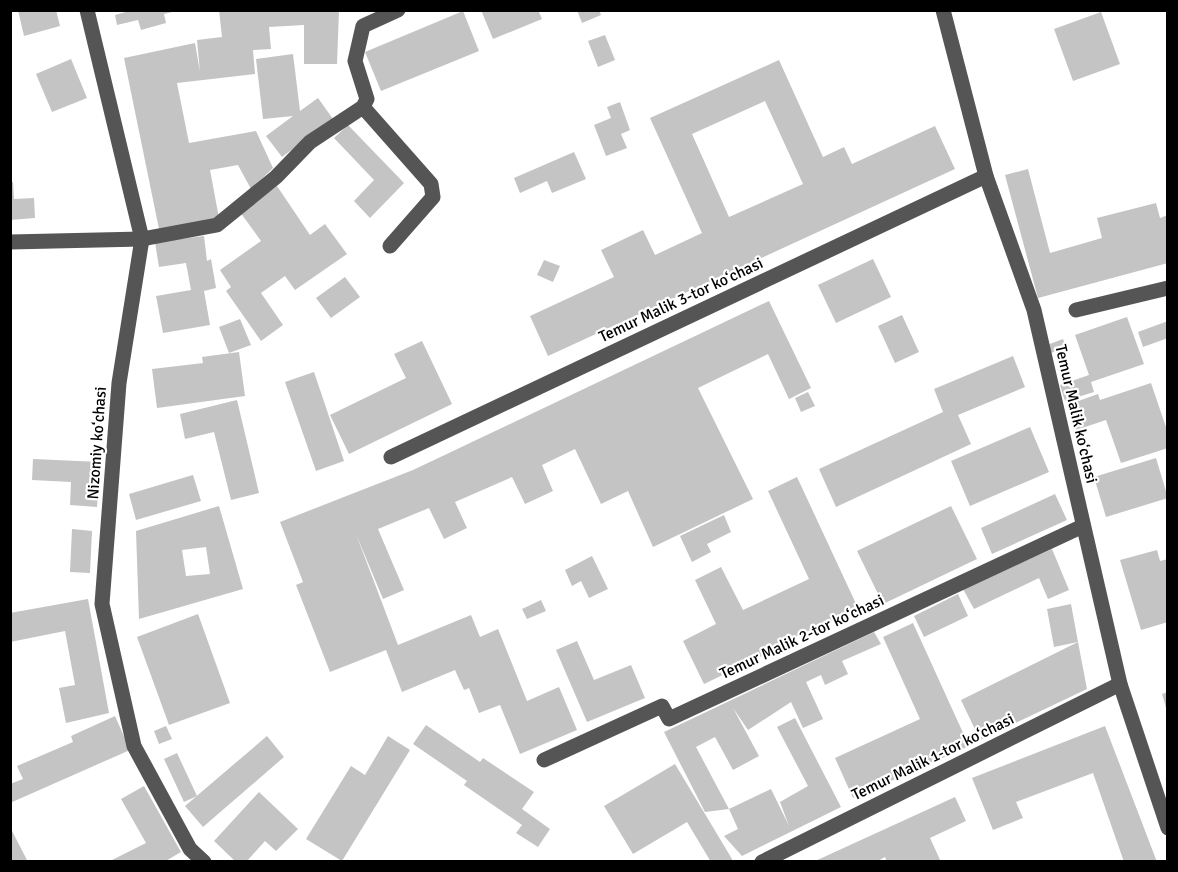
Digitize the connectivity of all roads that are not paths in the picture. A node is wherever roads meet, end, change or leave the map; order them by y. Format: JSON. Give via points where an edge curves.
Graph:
{"nodes":[{"id":1,"x":87,"y":10,"type":"edge"},
{"id":2,"x":398,"y":10,"type":"edge"},
{"id":3,"x":943,"y":10,"type":"edge"},
{"id":4,"x":363,"y":107,"type":"junction"},
{"id":5,"x":986,"y":176,"type":"junction"},
{"id":6,"x":142,"y":239,"type":"junction"},
{"id":7,"x":10,"y":242,"type":"edge"},
{"id":8,"x":390,"y":246,"type":"dead end"},
{"id":9,"x":1167,"y":288,"type":"edge"},
{"id":10,"x":1076,"y":310,"type":"dead end"},
{"id":11,"x":391,"y":457,"type":"dead end"},
{"id":12,"x":1083,"y":526,"type":"junction"},
{"id":13,"x":1120,"y":684,"type":"junction"},
{"id":14,"x":544,"y":760,"type":"dead end"},
{"id":15,"x":1167,"y":828,"type":"edge"},
{"id":16,"x":204,"y":861,"type":"edge"},
{"id":17,"x":762,"y":861,"type":"edge"}],
"edges":[{"from":1,"to":6,"type":"street","name":"Nizomiy koʻchasi"},
{"from":2,"to":4,"type":"street","via":[[363,26],[355,61],[367,99]]},
{"from":3,"to":5,"type":"street","name":"Temur Malik koʻchasi"},
{"from":4,"to":6,"type":"street","via":[[310,142],[276,177],[217,225]]},
{"from":4,"to":8,"type":"street","via":[[431,184],[433,197]]},
{"from":5,"to":11,"type":"street","name":"Temur Malik 3-tor koʻchasi"},
{"from":5,"to":12,"type":"street","name":"Temur Malik koʻchasi","via":[[1034,310]]},
{"from":6,"to":7,"type":"street"},
{"from":6,"to":16,"type":"street","name":"Nizomiy koʻchasi","via":[[119,382],[102,604],[134,746],[190,849]]},
{"from":9,"to":10,"type":"street"},
{"from":12,"to":13,"type":"street","name":"Temur Malik koʻchasi"},
{"from":12,"to":14,"type":"street","name":"Temur Malik 2-tor ko‘chasi","via":[[669,719],[662,706]]},
{"from":13,"to":15,"type":"street","name":"Temur Malik koʻchasi"},
{"from":13,"to":17,"type":"street","name":"Temur Malik 1-tor ko‘chasi"}]}
